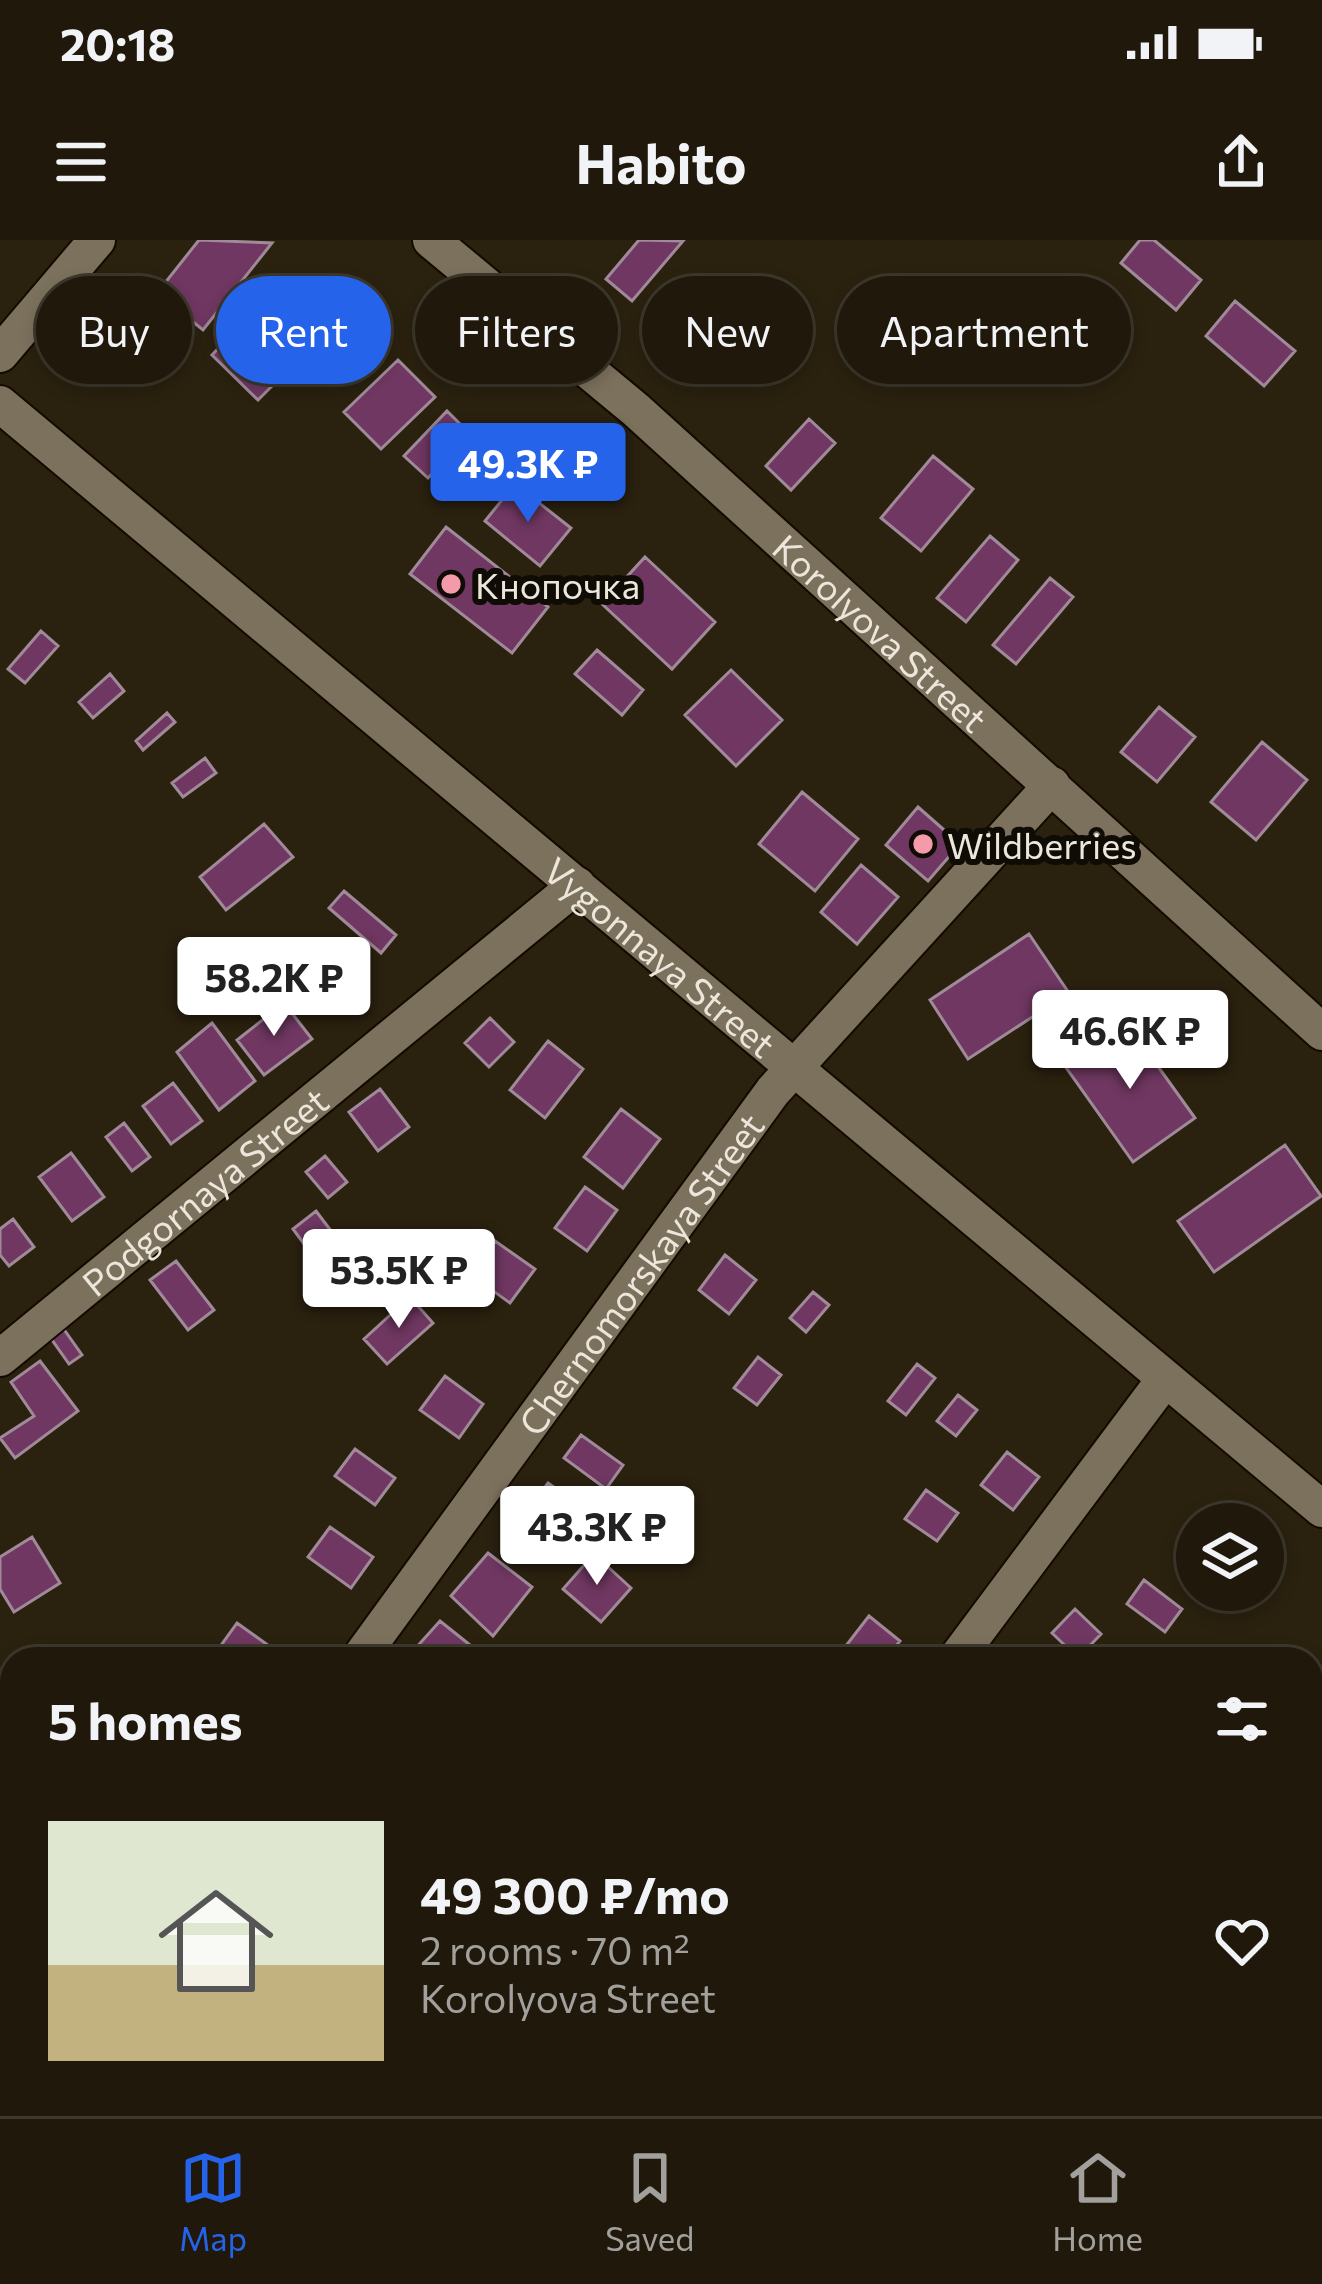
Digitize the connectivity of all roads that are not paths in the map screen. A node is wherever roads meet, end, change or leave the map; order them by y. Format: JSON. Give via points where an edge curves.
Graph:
{"nodes":[{"id":1,"x":98,"y":240,"type":"edge"},
{"id":2,"x":431,"y":240,"type":"edge"},
{"id":3,"x":0,"y":354,"type":"edge"},
{"id":4,"x":0,"y":404,"type":"edge"},
{"id":5,"x":1052,"y":785,"type":"junction"},
{"id":6,"x":577,"y":885,"type":"junction"},
{"id":7,"x":1322,"y":1032,"type":"edge"},
{"id":8,"x":797,"y":1069,"type":"junction"},
{"id":9,"x":0,"y":1358,"type":"edge"},
{"id":10,"x":1165,"y":1379,"type":"junction"},
{"id":11,"x":1322,"y":1509,"type":"edge"},
{"id":12,"x":368,"y":1647,"type":"edge"},
{"id":13,"x":965,"y":1647,"type":"edge"}],
"edges":[{"from":1,"to":3,"type":"street"},
{"from":2,"to":5,"type":"street","name":"Korolyova Street","via":[[636,410]]},
{"from":4,"to":6,"type":"street","name":"Vygonnaya Street"},
{"from":5,"to":7,"type":"street","name":"Korolyova Street"},
{"from":5,"to":8,"type":"street","name":"Chernomorskaya Street"},
{"from":6,"to":8,"type":"street","name":"Vygonnaya Street"},
{"from":6,"to":9,"type":"street","name":"Podgornaya Street"},
{"from":8,"to":10,"type":"street","name":"Vygonnaya Street"},
{"from":8,"to":12,"type":"street","name":"Chernomorskaya Street","via":[[773,1091]]},
{"from":10,"to":11,"type":"street","name":"Vygonnaya Street"},
{"from":10,"to":13,"type":"street"}]}
